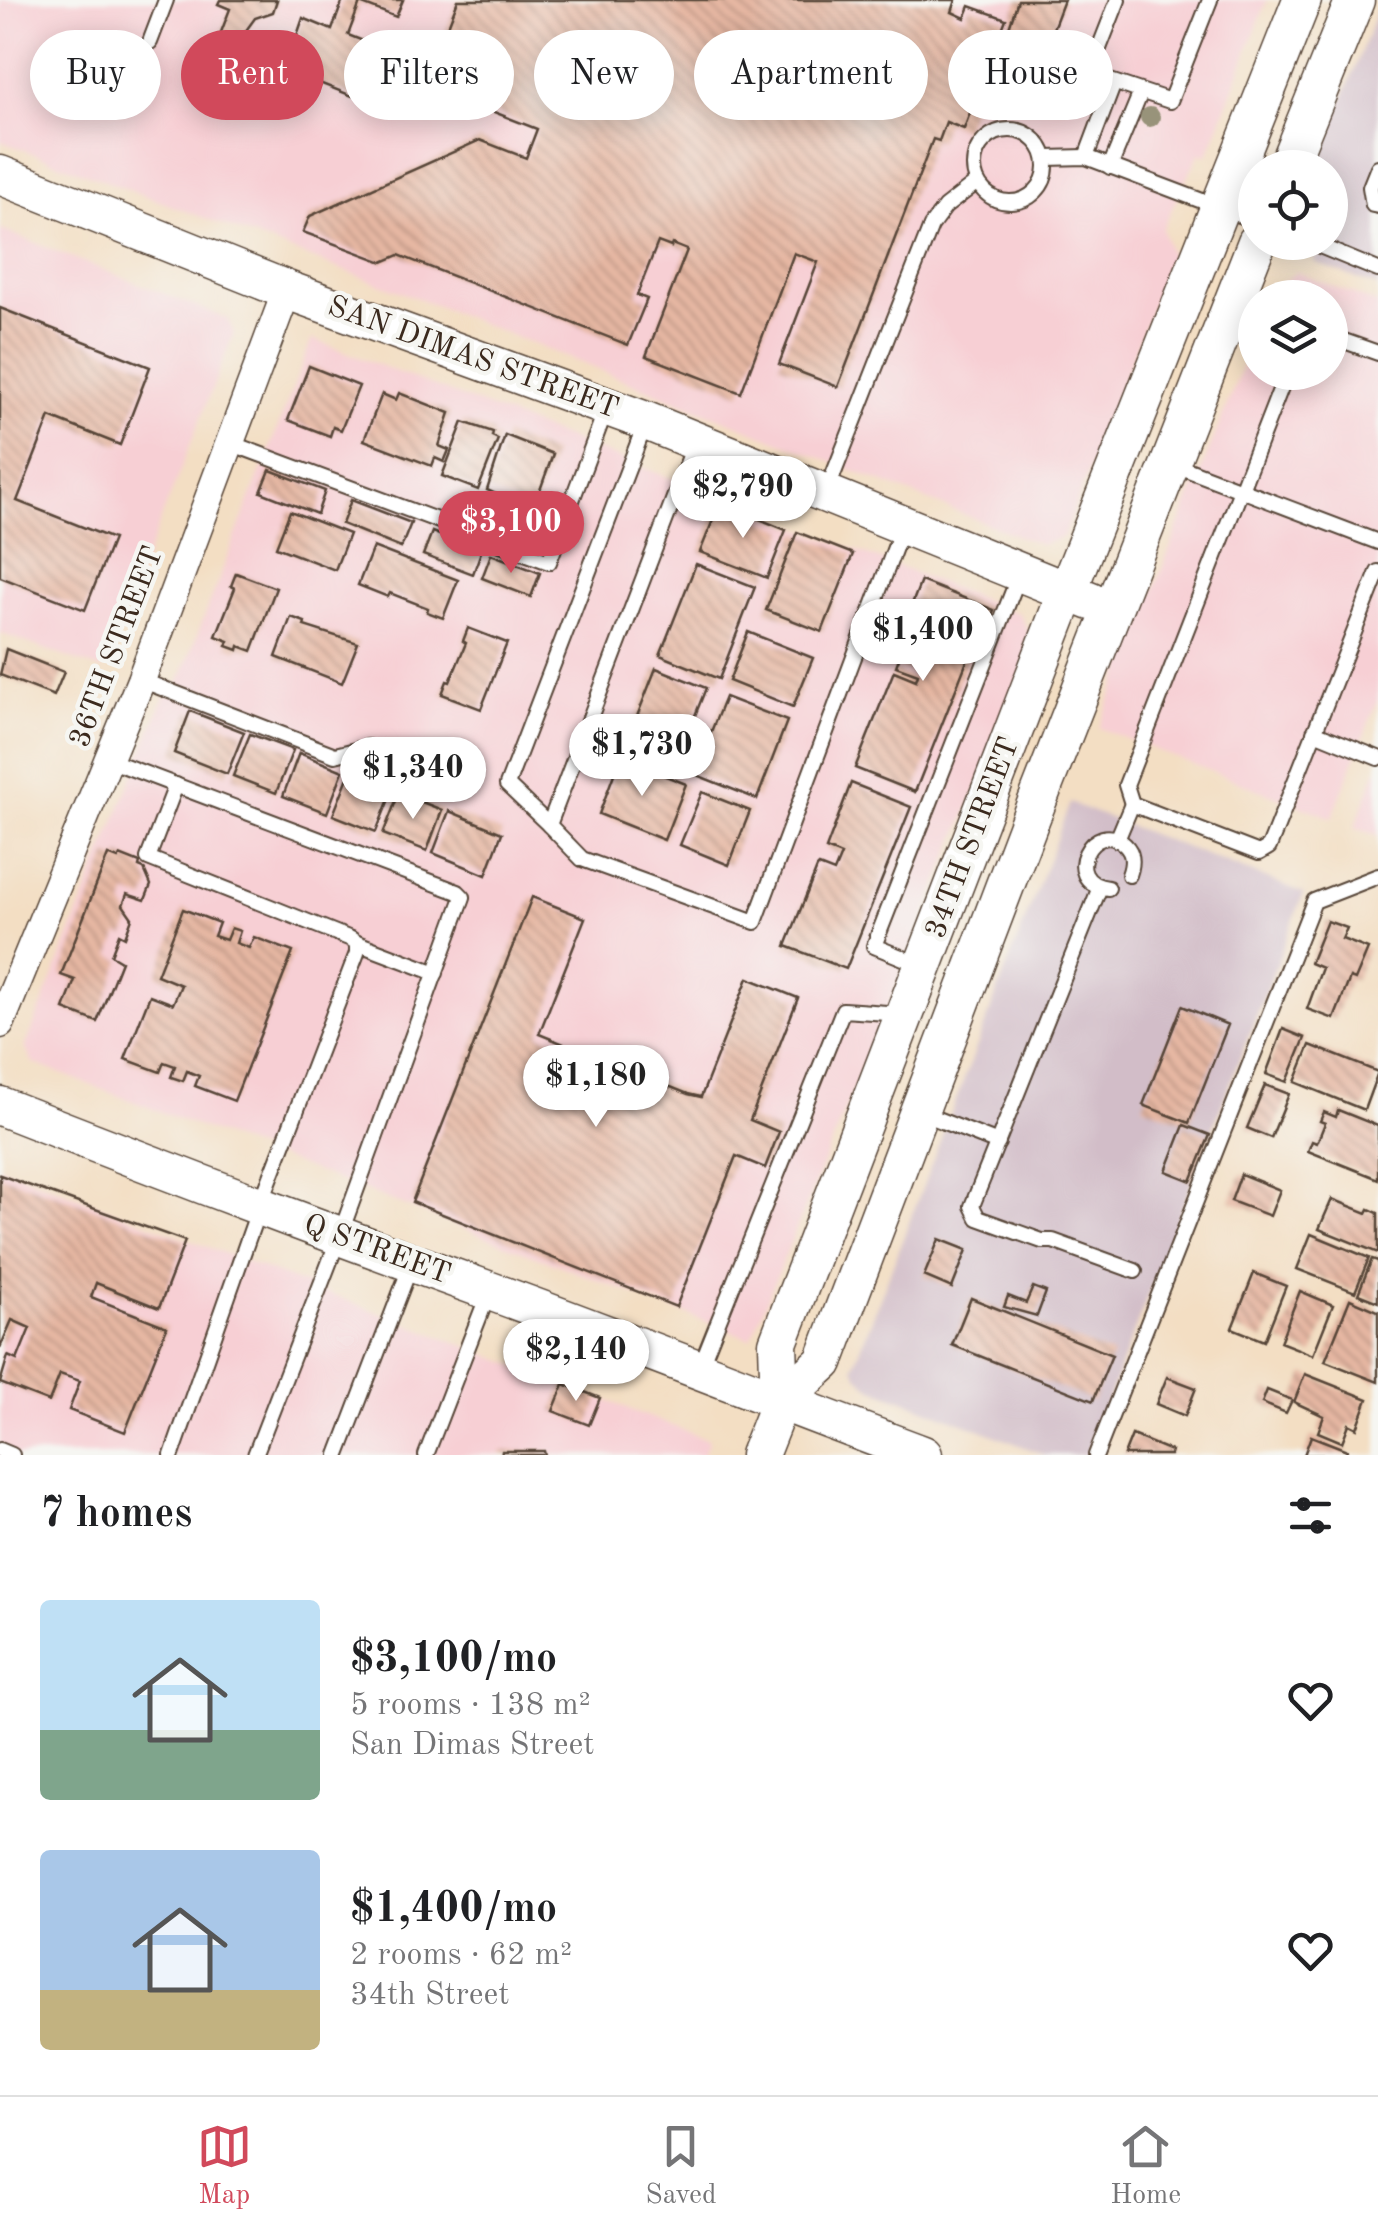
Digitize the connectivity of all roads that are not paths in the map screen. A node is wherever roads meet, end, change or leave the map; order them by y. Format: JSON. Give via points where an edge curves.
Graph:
{"nodes":[{"id":1,"x":166,"y":0,"type":"edge"},
{"id":2,"x":1118,"y":0,"type":"edge"},
{"id":3,"x":1210,"y":0,"type":"edge"},
{"id":4,"x":1302,"y":0,"type":"edge"},
{"id":5,"x":1355,"y":0,"type":"edge"},
{"id":6,"x":155,"y":30,"type":"edge"},
{"id":7,"x":1114,"y":83,"type":"junction"},
{"id":8,"x":1140,"y":92,"type":"junction"},
{"id":9,"x":1257,"y":150,"type":"edge"},
{"id":10,"x":1294,"y":150,"type":"edge"},
{"id":11,"x":1086,"y":157,"type":"junction"},
{"id":12,"x":1046,"y":158,"type":"junction"},
{"id":13,"x":1110,"y":167,"type":"junction"},
{"id":14,"x":1378,"y":167,"type":"edge"},
{"id":15,"x":0,"y":174,"type":"edge"},
{"id":16,"x":976,"y":183,"type":"junction"},
{"id":17,"x":1378,"y":206,"type":"edge"},
{"id":18,"x":1238,"y":215,"type":"edge"},
{"id":19,"x":1348,"y":258,"type":"edge"},
{"id":20,"x":1250,"y":260,"type":"edge"},
{"id":21,"x":1378,"y":270,"type":"edge"},
{"id":22,"x":287,"y":290,"type":"junction"},
{"id":23,"x":1348,"y":343,"type":"edge"},
{"id":24,"x":1378,"y":354,"type":"edge"},
{"id":25,"x":1280,"y":390,"type":"edge"},
{"id":26,"x":607,"y":406,"type":"junction"},
{"id":27,"x":646,"y":421,"type":"junction"},
{"id":28,"x":695,"y":441,"type":"junction"},
{"id":29,"x":230,"y":443,"type":"junction"},
{"id":30,"x":1170,"y":463,"type":"junction"},
{"id":31,"x":1240,"y":490,"type":"junction"},
{"id":32,"x":826,"y":494,"type":"junction"},
{"id":33,"x":903,"y":525,"type":"junction"},
{"id":34,"x":1378,"y":542,"type":"edge"},
{"id":35,"x":1021,"y":572,"type":"junction"},
{"id":36,"x":1378,"y":572,"type":"edge"},
{"id":37,"x":1068,"y":592,"type":"junction"},
{"id":38,"x":1112,"y":610,"type":"junction"},
{"id":39,"x":141,"y":680,"type":"junction"},
{"id":40,"x":1314,"y":732,"type":"junction"},
{"id":41,"x":1378,"y":758,"type":"edge"},
{"id":42,"x":108,"y":760,"type":"junction"},
{"id":43,"x":441,"y":775,"type":"dead end"},
{"id":44,"x":176,"y":785,"type":"junction"},
{"id":45,"x":1132,"y":804,"type":"junction"},
{"id":46,"x":549,"y":825,"type":"junction"},
{"id":47,"x":1117,"y":840,"type":"junction"},
{"id":48,"x":1129,"y":875,"type":"dead end"},
{"id":49,"x":1378,"y":876,"type":"edge"},
{"id":50,"x":357,"y":944,"type":"junction"},
{"id":51,"x":924,"y":966,"type":"junction"},
{"id":52,"x":436,"y":973,"type":"junction"},
{"id":53,"x":905,"y":1014,"type":"junction"},
{"id":54,"x":0,"y":1024,"type":"edge"},
{"id":55,"x":0,"y":1106,"type":"edge"},
{"id":56,"x":918,"y":1112,"type":"junction"},
{"id":57,"x":998,"y":1144,"type":"junction"},
{"id":58,"x":259,"y":1208,"type":"junction"},
{"id":59,"x":340,"y":1235,"type":"junction"},
{"id":60,"x":411,"y":1265,"type":"junction"},
{"id":61,"x":1135,"y":1271,"type":"dead end"},
{"id":62,"x":489,"y":1291,"type":"junction"},
{"id":63,"x":698,"y":1372,"type":"junction"},
{"id":64,"x":780,"y":1402,"type":"junction"},
{"id":65,"x":869,"y":1446,"type":"edge"},
{"id":66,"x":0,"y":1450,"type":"edge"},
{"id":67,"x":12,"y":1455,"type":"edge"},
{"id":68,"x":172,"y":1455,"type":"edge"},
{"id":69,"x":254,"y":1455,"type":"edge"},
{"id":70,"x":338,"y":1455,"type":"edge"},
{"id":71,"x":426,"y":1455,"type":"edge"},
{"id":72,"x":759,"y":1455,"type":"edge"},
{"id":73,"x":923,"y":1455,"type":"edge"},
{"id":74,"x":1096,"y":1455,"type":"edge"}],
"edges":[{"from":1,"to":6,"type":"lane"},
{"from":2,"to":7,"type":"lane","via":[[1088,74]]},
{"from":3,"to":8,"type":"lane","via":[[1170,102]]},
{"from":4,"to":9,"type":"street","name":"34TH STREET"},
{"from":5,"to":10,"type":"street"},
{"from":7,"to":8,"type":"lane"},
{"from":7,"to":11,"type":"lane"},
{"from":8,"to":13,"type":"lane"},
{"from":11,"to":12,"type":"lane"},
{"from":11,"to":13,"type":"lane"},
{"from":12,"to":16,"type":"lane","via":[[1042,183],[1021,200],[996,199]]},
{"from":12,"to":16,"type":"lane","via":[[1024,134],[1002,132],[980,147]]},
{"from":13,"to":18,"type":"lane"},
{"from":14,"to":17,"type":"lane","via":[[1370,187]]},
{"from":15,"to":22,"type":"street","name":"SAN DIMAS STREET"},
{"from":16,"to":32,"type":"lane","via":[[931,226]]},
{"from":18,"to":37,"type":"street","name":"34TH STREET"},
{"from":19,"to":21,"type":"lane"},
{"from":20,"to":30,"type":"street","name":"34TH STREET"},
{"from":22,"to":26,"type":"street","name":"SAN DIMAS STREET"},
{"from":22,"to":29,"type":"street","name":"36TH STREET"},
{"from":23,"to":24,"type":"lane"},
{"from":25,"to":31,"type":"lane"},
{"from":26,"to":27,"type":"street","name":"SAN DIMAS STREET"},
{"from":26,"to":29,"type":"lane","via":[[548,562]]},
{"from":27,"to":28,"type":"street","name":"SAN DIMAS STREET"},
{"from":27,"to":46,"type":"lane","via":[[507,785]]},
{"from":28,"to":32,"type":"street","name":"SAN DIMAS STREET"},
{"from":28,"to":46,"type":"lane"},
{"from":29,"to":39,"type":"street","name":"36TH STREET"},
{"from":30,"to":31,"type":"lane"},
{"from":30,"to":38,"type":"street","name":"34TH STREET"},
{"from":31,"to":34,"type":"lane"},
{"from":31,"to":45,"type":"lane","via":[[1126,785]]},
{"from":32,"to":33,"type":"street","name":"SAN DIMAS STREET"},
{"from":33,"to":35,"type":"street","name":"SAN DIMAS STREET"},
{"from":33,"to":46,"type":"lane","via":[[755,922],[582,859]]},
{"from":35,"to":37,"type":"street","name":"SAN DIMAS STREET"},
{"from":35,"to":51,"type":"lane","via":[[874,946]]},
{"from":36,"to":40,"type":"lane"},
{"from":37,"to":38,"type":"street","name":"SAN DIMAS STREET"},
{"from":37,"to":51,"type":"street","name":"34TH STREET"},
{"from":38,"to":56,"type":"street","name":"34TH STREET"},
{"from":39,"to":42,"type":"street","name":"36TH STREET"},
{"from":39,"to":43,"type":"lane","via":[[335,755],[368,747]]},
{"from":40,"to":41,"type":"lane"},
{"from":40,"to":45,"type":"lane","via":[[1269,846],[1259,853]]},
{"from":42,"to":44,"type":"lane"},
{"from":42,"to":54,"type":"street","name":"36TH STREET"},
{"from":44,"to":50,"type":"lane","via":[[148,858]]},
{"from":44,"to":52,"type":"lane","via":[[458,892],[463,904]]},
{"from":45,"to":47,"type":"lane"},
{"from":47,"to":48,"type":"lane","via":[[1129,850]]},
{"from":47,"to":57,"type":"lane","via":[[1102,839],[1084,854],[1087,878],[1104,887]]},
{"from":49,"to":74,"type":"lane","via":[[1314,901]]},
{"from":50,"to":52,"type":"lane"},
{"from":50,"to":58,"type":"lane"},
{"from":51,"to":53,"type":"street","name":"34TH STREET"},
{"from":52,"to":59,"type":"lane"},
{"from":53,"to":63,"type":"lane","via":[[842,1010]]},
{"from":53,"to":64,"type":"street","name":"34TH STREET","via":[[778,1343]]},
{"from":55,"to":58,"type":"street","name":"Q STREET"},
{"from":56,"to":57,"type":"lane"},
{"from":56,"to":64,"type":"street","name":"34TH STREET","via":[[824,1362]]},
{"from":57,"to":61,"type":"lane","via":[[972,1206],[978,1218]]},
{"from":58,"to":59,"type":"street","name":"Q STREET"},
{"from":58,"to":68,"type":"lane"},
{"from":59,"to":60,"type":"street","name":"Q STREET"},
{"from":59,"to":69,"type":"lane"},
{"from":60,"to":62,"type":"street","name":"Q STREET"},
{"from":60,"to":70,"type":"lane"},
{"from":62,"to":63,"type":"street","name":"Q STREET"},
{"from":62,"to":71,"type":"lane"},
{"from":63,"to":64,"type":"street","name":"Q STREET"},
{"from":64,"to":65,"type":"street","name":"Q STREET"},
{"from":64,"to":72,"type":"street","name":"34TH STREET"},
{"from":65,"to":73,"type":"street","name":"Q STREET"},
{"from":66,"to":67,"type":"lane"}]}
